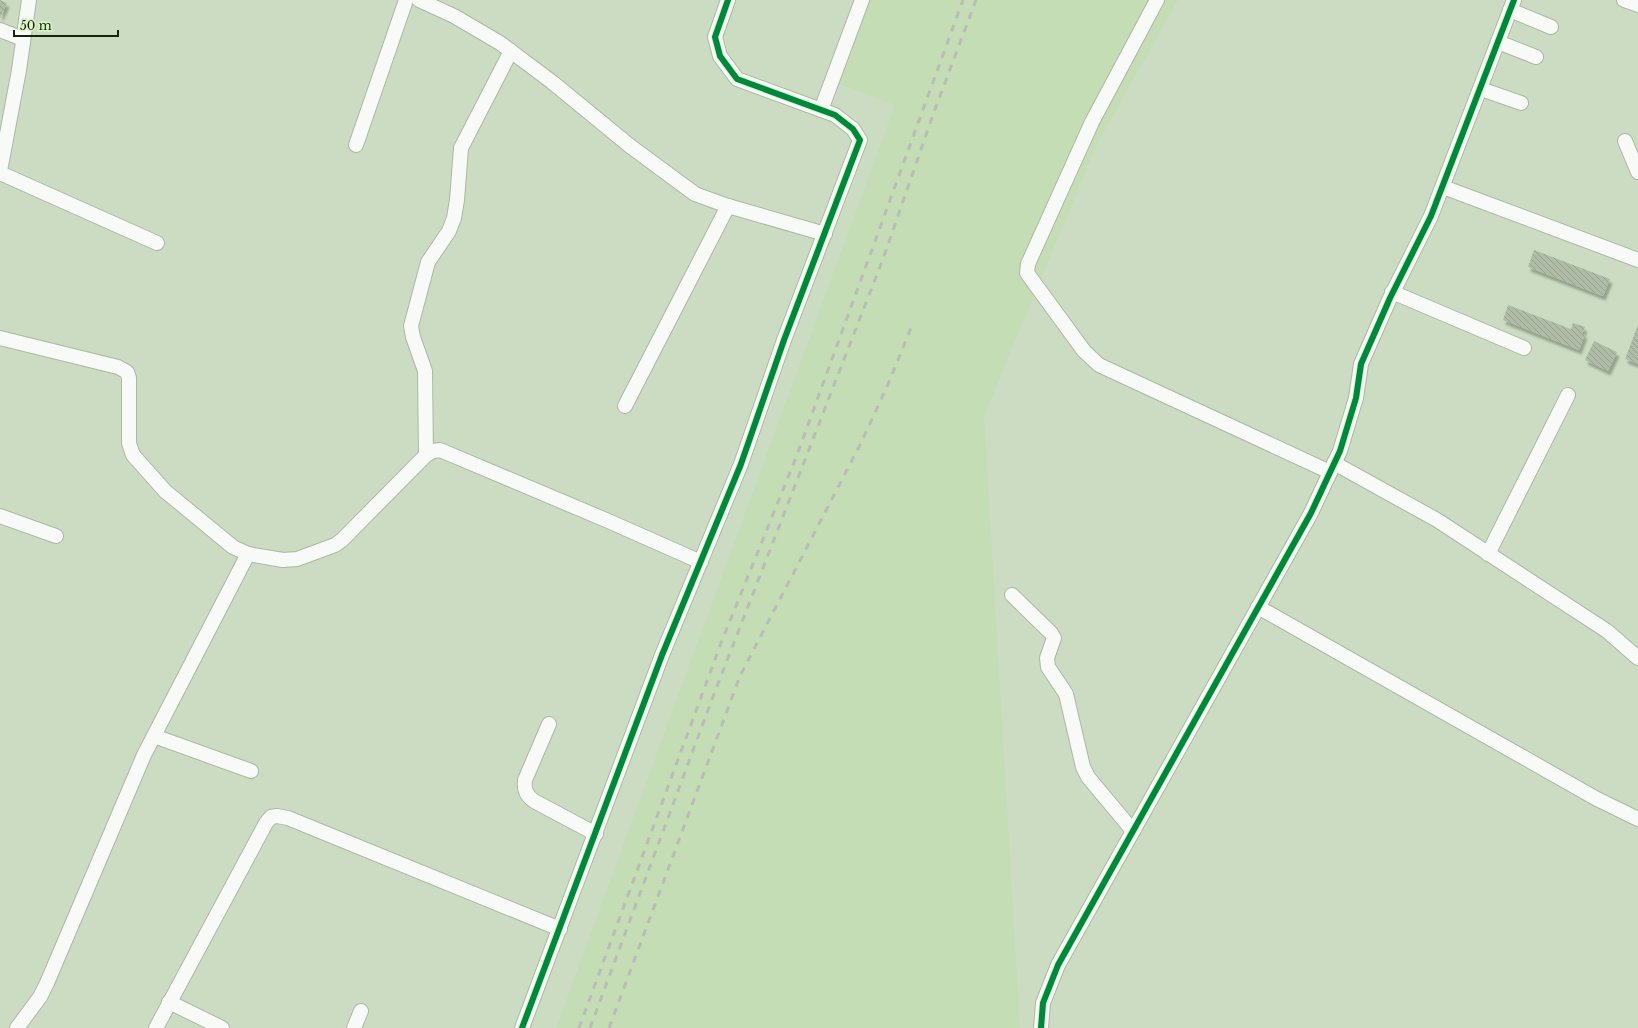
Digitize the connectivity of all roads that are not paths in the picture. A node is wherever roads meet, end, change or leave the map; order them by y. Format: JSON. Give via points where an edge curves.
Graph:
{"nodes":[{"id":1,"x":29,"y":0,"type":"edge"},
{"id":2,"x":406,"y":0,"type":"edge"},
{"id":3,"x":419,"y":0,"type":"edge"},
{"id":4,"x":728,"y":0,"type":"edge"},
{"id":5,"x":862,"y":0,"type":"edge"},
{"id":6,"x":1157,"y":0,"type":"edge"},
{"id":7,"x":1624,"y":0,"type":"edge"},
{"id":8,"x":1512,"y":5,"type":"edge"},
{"id":9,"x":1638,"y":5,"type":"edge"},
{"id":10,"x":1551,"y":27,"type":"dead end"},
{"id":11,"x":0,"y":30,"type":"edge"},
{"id":12,"x":23,"y":39,"type":"junction"},
{"id":13,"x":1498,"y":42,"type":"junction"},
{"id":14,"x":511,"y":51,"type":"junction"},
{"id":15,"x":1536,"y":57,"type":"dead end"},
{"id":16,"x":1481,"y":89,"type":"junction"},
{"id":17,"x":1521,"y":103,"type":"dead end"},
{"id":18,"x":821,"y":110,"type":"junction"},
{"id":19,"x":1625,"y":141,"type":"dead end"},
{"id":20,"x":356,"y":145,"type":"dead end"},
{"id":21,"x":0,"y":172,"type":"edge"},
{"id":22,"x":1638,"y":172,"type":"edge"},
{"id":23,"x":1443,"y":187,"type":"junction"},
{"id":24,"x":728,"y":206,"type":"junction"},
{"id":25,"x":825,"y":234,"type":"junction"},
{"id":26,"x":157,"y":243,"type":"dead end"},
{"id":27,"x":1638,"y":260,"type":"edge"},
{"id":28,"x":1392,"y":292,"type":"junction"},
{"id":29,"x":0,"y":338,"type":"edge"},
{"id":30,"x":1524,"y":348,"type":"dead end"},
{"id":31,"x":1568,"y":396,"type":"dead end"},
{"id":32,"x":625,"y":406,"type":"dead end"},
{"id":33,"x":426,"y":455,"type":"junction"},
{"id":34,"x":1332,"y":468,"type":"junction"},
{"id":35,"x":0,"y":516,"type":"edge"},
{"id":36,"x":56,"y":536,"type":"dead end"},
{"id":37,"x":248,"y":554,"type":"junction"},
{"id":38,"x":1488,"y":554,"type":"junction"},
{"id":39,"x":701,"y":562,"type":"junction"},
{"id":40,"x":1012,"y":595,"type":"dead end"},
{"id":41,"x":1258,"y":607,"type":"junction"},
{"id":42,"x":1638,"y":658,"type":"edge"},
{"id":43,"x":549,"y":724,"type":"dead end"},
{"id":44,"x":154,"y":736,"type":"junction"},
{"id":45,"x":251,"y":771,"type":"dead end"},
{"id":46,"x":1638,"y":819,"type":"edge"},
{"id":47,"x":1132,"y":831,"type":"junction"},
{"id":48,"x":596,"y":834,"type":"junction"},
{"id":49,"x":560,"y":929,"type":"junction"},
{"id":50,"x":169,"y":1002,"type":"junction"},
{"id":51,"x":361,"y":1011,"type":"dead end"},
{"id":52,"x":18,"y":1028,"type":"edge"},
{"id":53,"x":156,"y":1028,"type":"edge"},
{"id":54,"x":222,"y":1028,"type":"edge"},
{"id":55,"x":354,"y":1028,"type":"edge"},
{"id":56,"x":522,"y":1028,"type":"edge"},
{"id":57,"x":1041,"y":1028,"type":"edge"}],
"edges":[{"from":1,"to":12,"type":"street"},
{"from":2,"to":20,"type":"street"},
{"from":3,"to":14,"type":"street","via":[[454,16]]},
{"from":4,"to":18,"type":"street","via":[[715,37],[720,56],[737,79]]},
{"from":5,"to":18,"type":"street"},
{"from":6,"to":34,"type":"street","via":[[1092,122],[1028,264],[1027,273],[1084,351],[1099,365]]},
{"from":7,"to":9,"type":"street"},
{"from":8,"to":10,"type":"street"},
{"from":8,"to":13,"type":"street"},
{"from":11,"to":12,"type":"street"},
{"from":12,"to":21,"type":"street"},
{"from":13,"to":15,"type":"street"},
{"from":13,"to":16,"type":"street"},
{"from":14,"to":24,"type":"street","via":[[695,194]]},
{"from":14,"to":33,"type":"street","via":[[461,148],[454,218],[449,231],[428,262],[411,326],[425,371]]},
{"from":16,"to":17,"type":"street"},
{"from":16,"to":23,"type":"street"},
{"from":18,"to":25,"type":"street","via":[[835,114],[853,129],[860,140]]},
{"from":19,"to":22,"type":"street"},
{"from":21,"to":26,"type":"street"},
{"from":23,"to":27,"type":"street"},
{"from":23,"to":28,"type":"street"},
{"from":24,"to":25,"type":"street"},
{"from":24,"to":32,"type":"street"},
{"from":25,"to":39,"type":"street","via":[[784,340],[741,464]]},
{"from":28,"to":30,"type":"street"},
{"from":28,"to":34,"type":"street","via":[[1361,364],[1356,398],[1340,451]]},
{"from":29,"to":37,"type":"street","via":[[118,367],[127,372],[130,378],[129,443],[133,455],[172,498],[233,547]]},
{"from":31,"to":38,"type":"street"},
{"from":33,"to":37,"type":"street","via":[[335,545],[297,559],[283,560]]},
{"from":33,"to":39,"type":"street","via":[[440,450],[448,453]]},
{"from":34,"to":38,"type":"street","via":[[1437,520]]},
{"from":34,"to":41,"type":"street"},
{"from":35,"to":36,"type":"street"},
{"from":37,"to":44,"type":"street"},
{"from":38,"to":42,"type":"street","via":[[1607,631]]},
{"from":39,"to":48,"type":"street","via":[[662,655]]},
{"from":40,"to":47,"type":"street","via":[[1054,638],[1047,658],[1048,667],[1066,694],[1083,767],[1088,777]]},
{"from":41,"to":46,"type":"street","via":[[1597,799]]},
{"from":41,"to":47,"type":"street"},
{"from":43,"to":48,"type":"street","via":[[525,780],[524,789],[534,801]]},
{"from":44,"to":45,"type":"street"},
{"from":44,"to":52,"type":"street","via":[[47,983]]},
{"from":47,"to":57,"type":"street","via":[[1058,965],[1042,1003]]},
{"from":48,"to":49,"type":"street"},
{"from":49,"to":50,"type":"street","via":[[288,818],[276,816],[271,817],[266,823]]},
{"from":49,"to":56,"type":"street"},
{"from":50,"to":53,"type":"street"},
{"from":50,"to":54,"type":"street"},
{"from":51,"to":55,"type":"street"}]}
